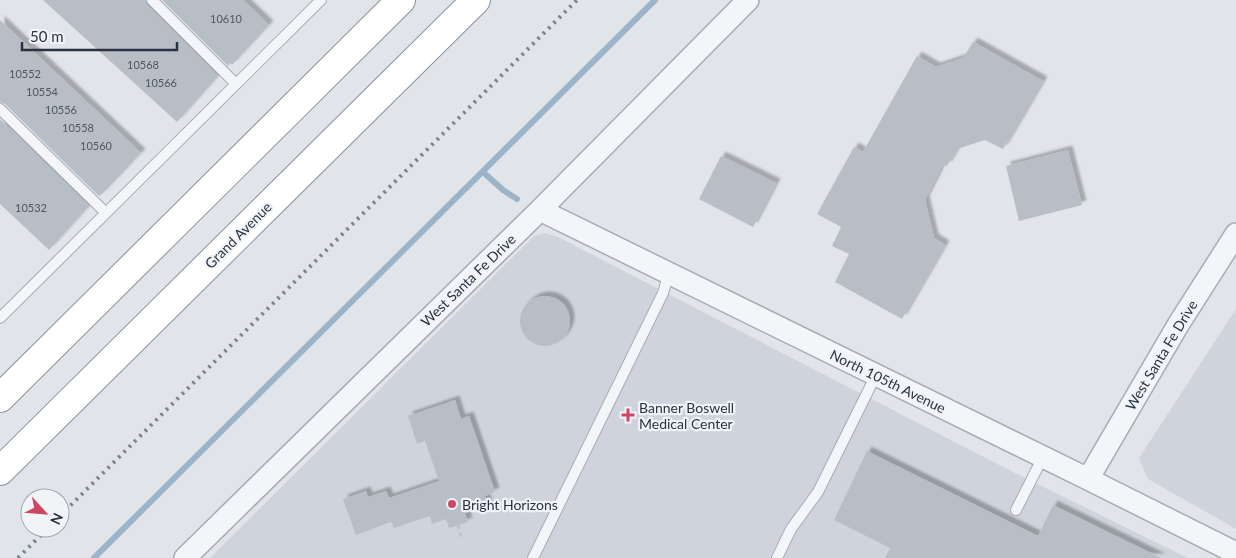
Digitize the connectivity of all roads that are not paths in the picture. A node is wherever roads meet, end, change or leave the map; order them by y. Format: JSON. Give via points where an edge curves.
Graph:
{"nodes":[{"id":1,"x":152,"y":0,"type":"edge"},
{"id":2,"x":320,"y":0,"type":"edge"},
{"id":3,"x":402,"y":0,"type":"edge"},
{"id":4,"x":476,"y":0,"type":"edge"},
{"id":5,"x":748,"y":0,"type":"edge"},
{"id":6,"x":236,"y":84,"type":"junction"},
{"id":7,"x":0,"y":109,"type":"edge"},
{"id":8,"x":540,"y":210,"type":"junction"},
{"id":9,"x":106,"y":213,"type":"junction"},
{"id":10,"x":1236,"y":234,"type":"edge"},
{"id":11,"x":669,"y":273,"type":"junction"},
{"id":12,"x":0,"y":318,"type":"edge"},
{"id":13,"x":876,"y":375,"type":"junction"},
{"id":14,"x":0,"y":398,"type":"edge"},
{"id":15,"x":1043,"y":457,"type":"junction"},
{"id":16,"x":0,"y":471,"type":"edge"},
{"id":17,"x":1088,"y":479,"type":"junction"},
{"id":18,"x":1016,"y":510,"type":"dead end"},
{"id":19,"x":1236,"y":553,"type":"edge"},
{"id":20,"x":185,"y":558,"type":"edge"},
{"id":21,"x":533,"y":558,"type":"edge"},
{"id":22,"x":777,"y":558,"type":"edge"}],
"edges":[{"from":1,"to":6,"type":"lane"},
{"from":2,"to":6,"type":"lane"},
{"from":3,"to":14,"type":"highway"},
{"from":4,"to":16,"type":"highway","name":"Grand Avenue"},
{"from":5,"to":8,"type":"street","name":"West Santa Fe Drive"},
{"from":6,"to":9,"type":"lane"},
{"from":7,"to":9,"type":"lane"},
{"from":8,"to":11,"type":"street","name":"North 105th Avenue"},
{"from":8,"to":20,"type":"street","name":"West Santa Fe Drive"},
{"from":9,"to":12,"type":"lane"},
{"from":10,"to":17,"type":"street","name":"West Santa Fe Drive","via":[[1178,325]]},
{"from":11,"to":13,"type":"street","name":"North 105th Avenue"},
{"from":11,"to":21,"type":"lane","via":[[663,293]]},
{"from":13,"to":15,"type":"street","name":"North 105th Avenue"},
{"from":13,"to":22,"type":"lane","via":[[818,492],[791,529]]},
{"from":15,"to":17,"type":"street","name":"North 105th Avenue"},
{"from":15,"to":18,"type":"lane"},
{"from":17,"to":19,"type":"street","name":"North 105th Avenue"}]}
